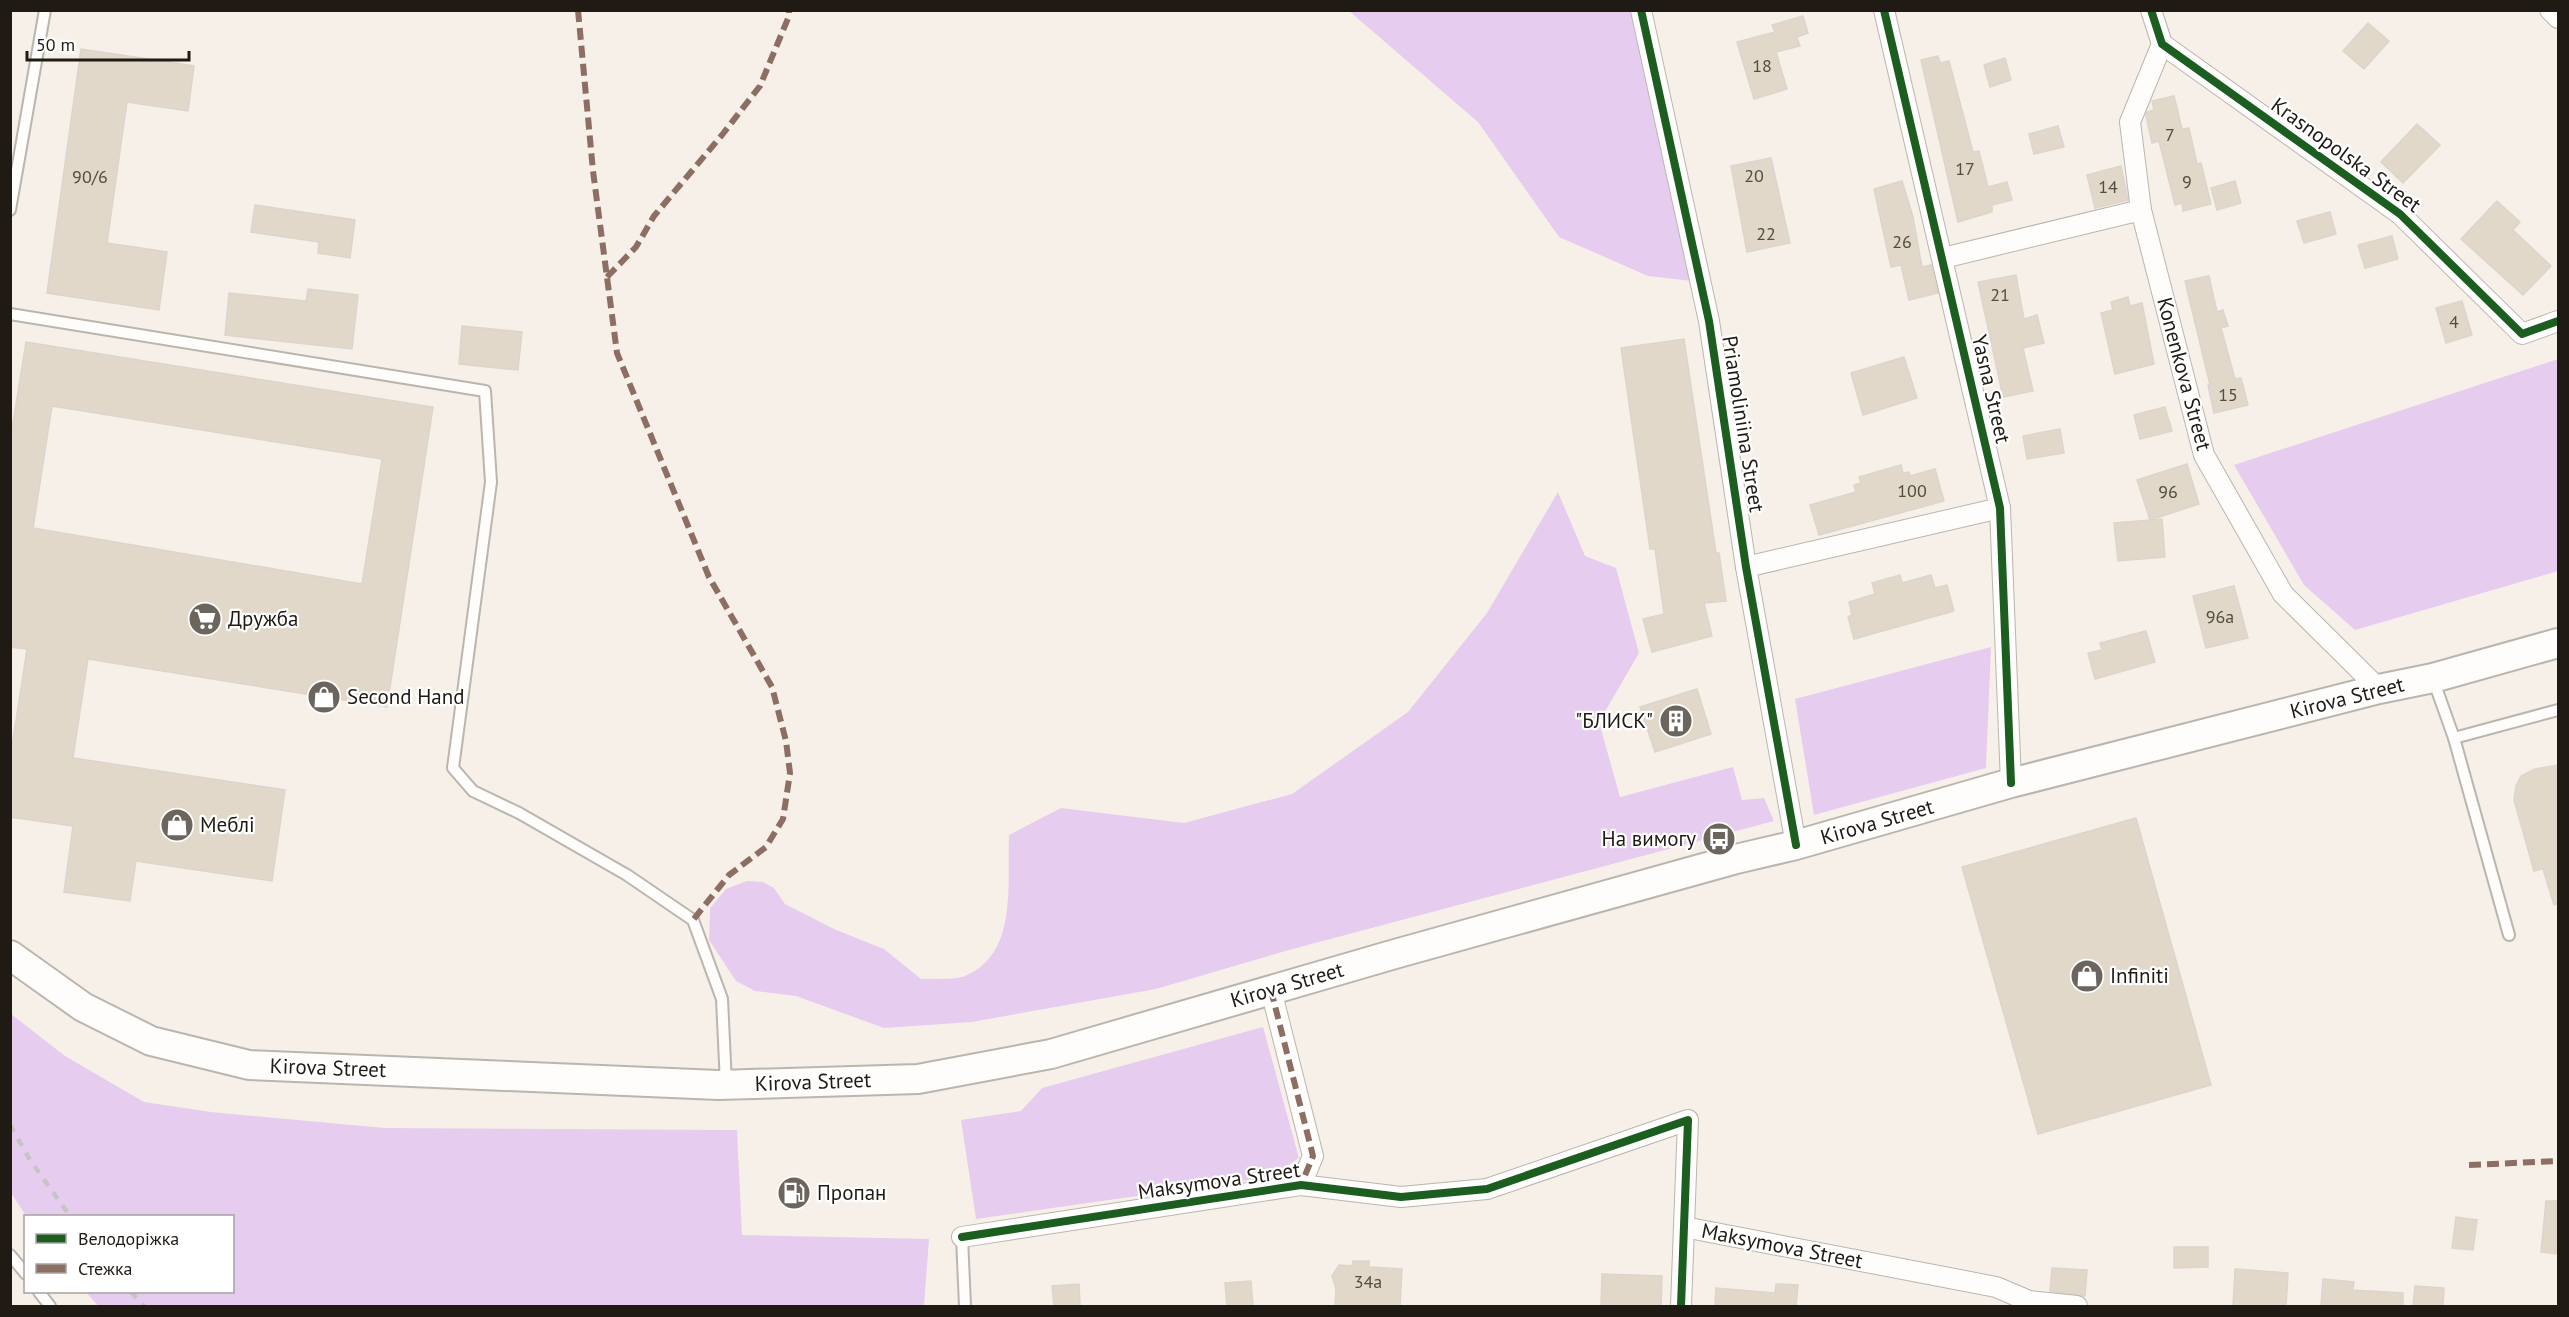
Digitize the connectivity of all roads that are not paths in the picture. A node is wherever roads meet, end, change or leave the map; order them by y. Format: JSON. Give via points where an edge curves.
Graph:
{"nodes":[{"id":1,"x":45,"y":10,"type":"edge"},
{"id":2,"x":1641,"y":10,"type":"edge"},
{"id":3,"x":1884,"y":10,"type":"edge"},
{"id":4,"x":2151,"y":10,"type":"edge"},
{"id":5,"x":2550,"y":10,"type":"edge"},
{"id":6,"x":2559,"y":18,"type":"edge"},
{"id":7,"x":2162,"y":44,"type":"junction"},
{"id":8,"x":10,"y":210,"type":"edge"},
{"id":9,"x":2141,"y":210,"type":"junction"},
{"id":10,"x":1943,"y":258,"type":"junction"},
{"id":11,"x":10,"y":314,"type":"edge"},
{"id":12,"x":2559,"y":321,"type":"edge"},
{"id":13,"x":2000,"y":508,"type":"junction"},
{"id":14,"x":1746,"y":567,"type":"junction"},
{"id":15,"x":2559,"y":643,"type":"edge"},
{"id":16,"x":2433,"y":678,"type":"junction"},
{"id":17,"x":2379,"y":689,"type":"junction"},
{"id":18,"x":2559,"y":710,"type":"edge"},
{"id":19,"x":2454,"y":738,"type":"junction"},
{"id":20,"x":2011,"y":783,"type":"junction"},
{"id":21,"x":1796,"y":845,"type":"junction"},
{"id":22,"x":2509,"y":935,"type":"dead end"},
{"id":23,"x":10,"y":955,"type":"edge"},
{"id":24,"x":1271,"y":990,"type":"junction"},
{"id":25,"x":726,"y":1084,"type":"junction"},
{"id":26,"x":1301,"y":1185,"type":"junction"},
{"id":27,"x":1684,"y":1227,"type":"junction"},
{"id":28,"x":962,"y":1237,"type":"joint"},
{"id":29,"x":10,"y":1255,"type":"edge"},
{"id":30,"x":24,"y":1272,"type":"edge"},
{"id":31,"x":1996,"y":1287,"type":"junction"},
{"id":32,"x":40,"y":1293,"type":"edge"},
{"id":33,"x":50,"y":1306,"type":"edge"},
{"id":34,"x":965,"y":1306,"type":"edge"},
{"id":35,"x":1681,"y":1306,"type":"edge"},
{"id":36,"x":2002,"y":1306,"type":"edge"},
{"id":37,"x":2077,"y":1306,"type":"edge"}],
"edges":[{"from":1,"to":8,"type":"lane"},
{"from":2,"to":14,"type":"street","name":"Priamoliniina Street","via":[[1709,321]]},
{"from":3,"to":10,"type":"street","name":"Yasna Street"},
{"from":4,"to":7,"type":"street"},
{"from":5,"to":6,"type":"street"},
{"from":7,"to":9,"type":"street","name":"Konenkova Street","via":[[2130,122]]},
{"from":7,"to":12,"type":"street","name":"Krasnopolska Street","via":[[2400,214],[2522,334]]},
{"from":9,"to":10,"type":"street"},
{"from":9,"to":17,"type":"street","name":"Konenkova Street","via":[[2204,455],[2283,594]]},
{"from":10,"to":13,"type":"street","name":"Yasna Street"},
{"from":11,"to":25,"type":"lane","via":[[485,391],[491,482],[453,768],[473,791],[627,875],[693,920],[722,999]]},
{"from":13,"to":14,"type":"street"},
{"from":13,"to":20,"type":"street","name":"Yasna Street"},
{"from":14,"to":21,"type":"street","name":"Priamoliniina Street"},
{"from":15,"to":16,"type":"main road","name":"Kirova Street"},
{"from":16,"to":17,"type":"main road","name":"Kirova Street"},
{"from":16,"to":19,"type":"lane"},
{"from":17,"to":20,"type":"main road","name":"Kirova Street"},
{"from":18,"to":19,"type":"lane"},
{"from":19,"to":22,"type":"lane"},
{"from":20,"to":21,"type":"main road","name":"Kirova Street"},
{"from":21,"to":24,"type":"main road","name":"Kirova Street"},
{"from":23,"to":25,"type":"main road","name":"Kirova Street","via":[[83,1007],[151,1041],[249,1065]]},
{"from":24,"to":25,"type":"main road","name":"Kirova Street","via":[[1051,1054],[918,1079]]},
{"from":24,"to":26,"type":"street","via":[[1313,1156]]},
{"from":26,"to":27,"type":"street","name":"Maksymova Street","via":[[1401,1197],[1487,1189],[1688,1120]]},
{"from":26,"to":28,"type":"street","name":"Maksymova Street"},
{"from":27,"to":31,"type":"street","name":"Maksymova Street"},
{"from":27,"to":35,"type":"street"},
{"from":28,"to":34,"type":"lane"},
{"from":29,"to":30,"type":"lane"},
{"from":31,"to":36,"type":"street"},
{"from":31,"to":37,"type":"street","name":"Maksymova Street","via":[[2029,1301]]},
{"from":32,"to":33,"type":"lane"}]}
